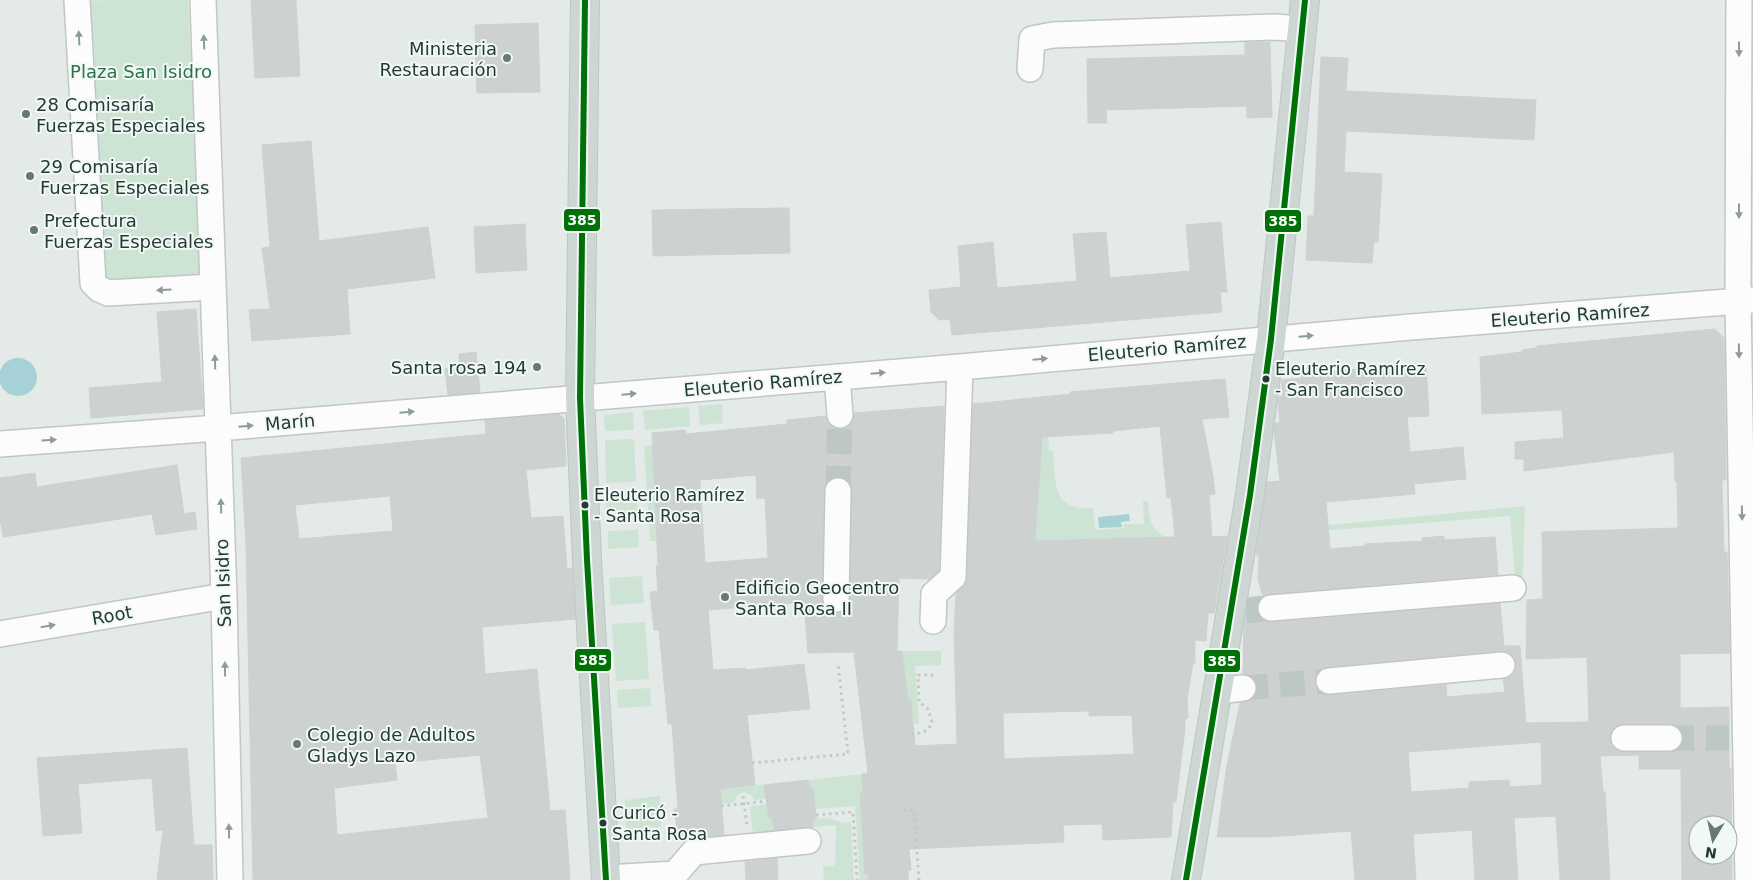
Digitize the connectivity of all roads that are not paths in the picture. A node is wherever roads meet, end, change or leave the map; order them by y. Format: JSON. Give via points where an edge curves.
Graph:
{"nodes":[{"id":1,"x":77,"y":0,"type":"edge"},
{"id":2,"x":203,"y":0,"type":"edge"},
{"id":3,"x":586,"y":0,"type":"edge"},
{"id":4,"x":1305,"y":0,"type":"edge"},
{"id":5,"x":1739,"y":0,"type":"edge"},
{"id":6,"x":1302,"y":30,"type":"junction"},
{"id":7,"x":1030,"y":69,"type":"dead end"},
{"id":8,"x":212,"y":287,"type":"junction"},
{"id":9,"x":1746,"y":301,"type":"edge"},
{"id":10,"x":1271,"y":339,"type":"junction"},
{"id":11,"x":960,"y":366,"type":"junction"},
{"id":12,"x":837,"y":377,"type":"junction"},
{"id":13,"x":580,"y":398,"type":"junction"},
{"id":14,"x":840,"y":415,"type":"tunnel mouth"},
{"id":15,"x":218,"y":428,"type":"junction"},
{"id":16,"x":0,"y":444,"type":"edge"},
{"id":17,"x":838,"y":491,"type":"tunnel mouth"},
{"id":18,"x":1513,"y":588,"type":"dead end"},
{"id":19,"x":224,"y":596,"type":"junction"},
{"id":20,"x":836,"y":599,"type":"dead end"},
{"id":21,"x":1271,"y":608,"type":"tunnel mouth"},
{"id":22,"x":933,"y":621,"type":"dead end"},
{"id":23,"x":0,"y":634,"type":"edge"},
{"id":24,"x":1502,"y":665,"type":"dead end"},
{"id":25,"x":1329,"y":681,"type":"tunnel mouth"},
{"id":26,"x":1624,"y":738,"type":"dead end"},
{"id":27,"x":1669,"y":738,"type":"tunnel mouth"},
{"id":28,"x":808,"y":842,"type":"dead end"},
{"id":29,"x":606,"y":879,"type":"edge"},
{"id":30,"x":230,"y":880,"type":"edge"},
{"id":31,"x":1186,"y":880,"type":"edge"},
{"id":32,"x":1748,"y":880,"type":"edge"}],
"edges":[{"from":8,"to":1,"type":"street","one_way":true,"via":[[108,293],[93,283]]},
{"from":8,"to":2,"type":"street","name":"San Isidro","one_way":true},
{"from":3,"to":13,"type":"main road"},
{"from":4,"to":6,"type":"main road"},
{"from":5,"to":9,"type":"street","one_way":true},
{"from":6,"to":7,"type":"street","via":[[1275,27],[1053,35],[1032,39]]},
{"from":6,"to":10,"type":"main road"},
{"from":15,"to":8,"type":"street","name":"San Isidro","one_way":true},
{"from":10,"to":9,"type":"street","name":"Eleuterio Ramírez","one_way":true},
{"from":9,"to":32,"type":"street","one_way":true,"via":[[1738,738]]},
{"from":11,"to":10,"type":"street","name":"Eleuterio Ramírez","one_way":true},
{"from":10,"to":31,"type":"main road","via":[[1250,495],[1231,689]]},
{"from":12,"to":11,"type":"street","name":"Eleuterio Ramírez","one_way":true},
{"from":11,"to":22,"type":"street","via":[[953,577],[934,594]]},
{"from":13,"to":12,"type":"street","name":"Eleuterio Ramírez","one_way":true},
{"from":12,"to":14,"type":"street"},
{"from":15,"to":13,"type":"street","name":"Marín","one_way":true},
{"from":13,"to":29,"type":"main road"},
{"from":16,"to":15,"type":"street","name":"Marín","one_way":true},
{"from":19,"to":15,"type":"street","name":"San Isidro","one_way":true},
{"from":17,"to":20,"type":"street"},
{"from":18,"to":21,"type":"street"},
{"from":23,"to":19,"type":"street","name":"Root","one_way":true},
{"from":30,"to":19,"type":"street","name":"San Isidro","one_way":true},
{"from":24,"to":25,"type":"street"},
{"from":26,"to":27,"type":"street"},
{"from":28,"to":29,"type":"street","via":[[694,852],[675,874]]}]}
